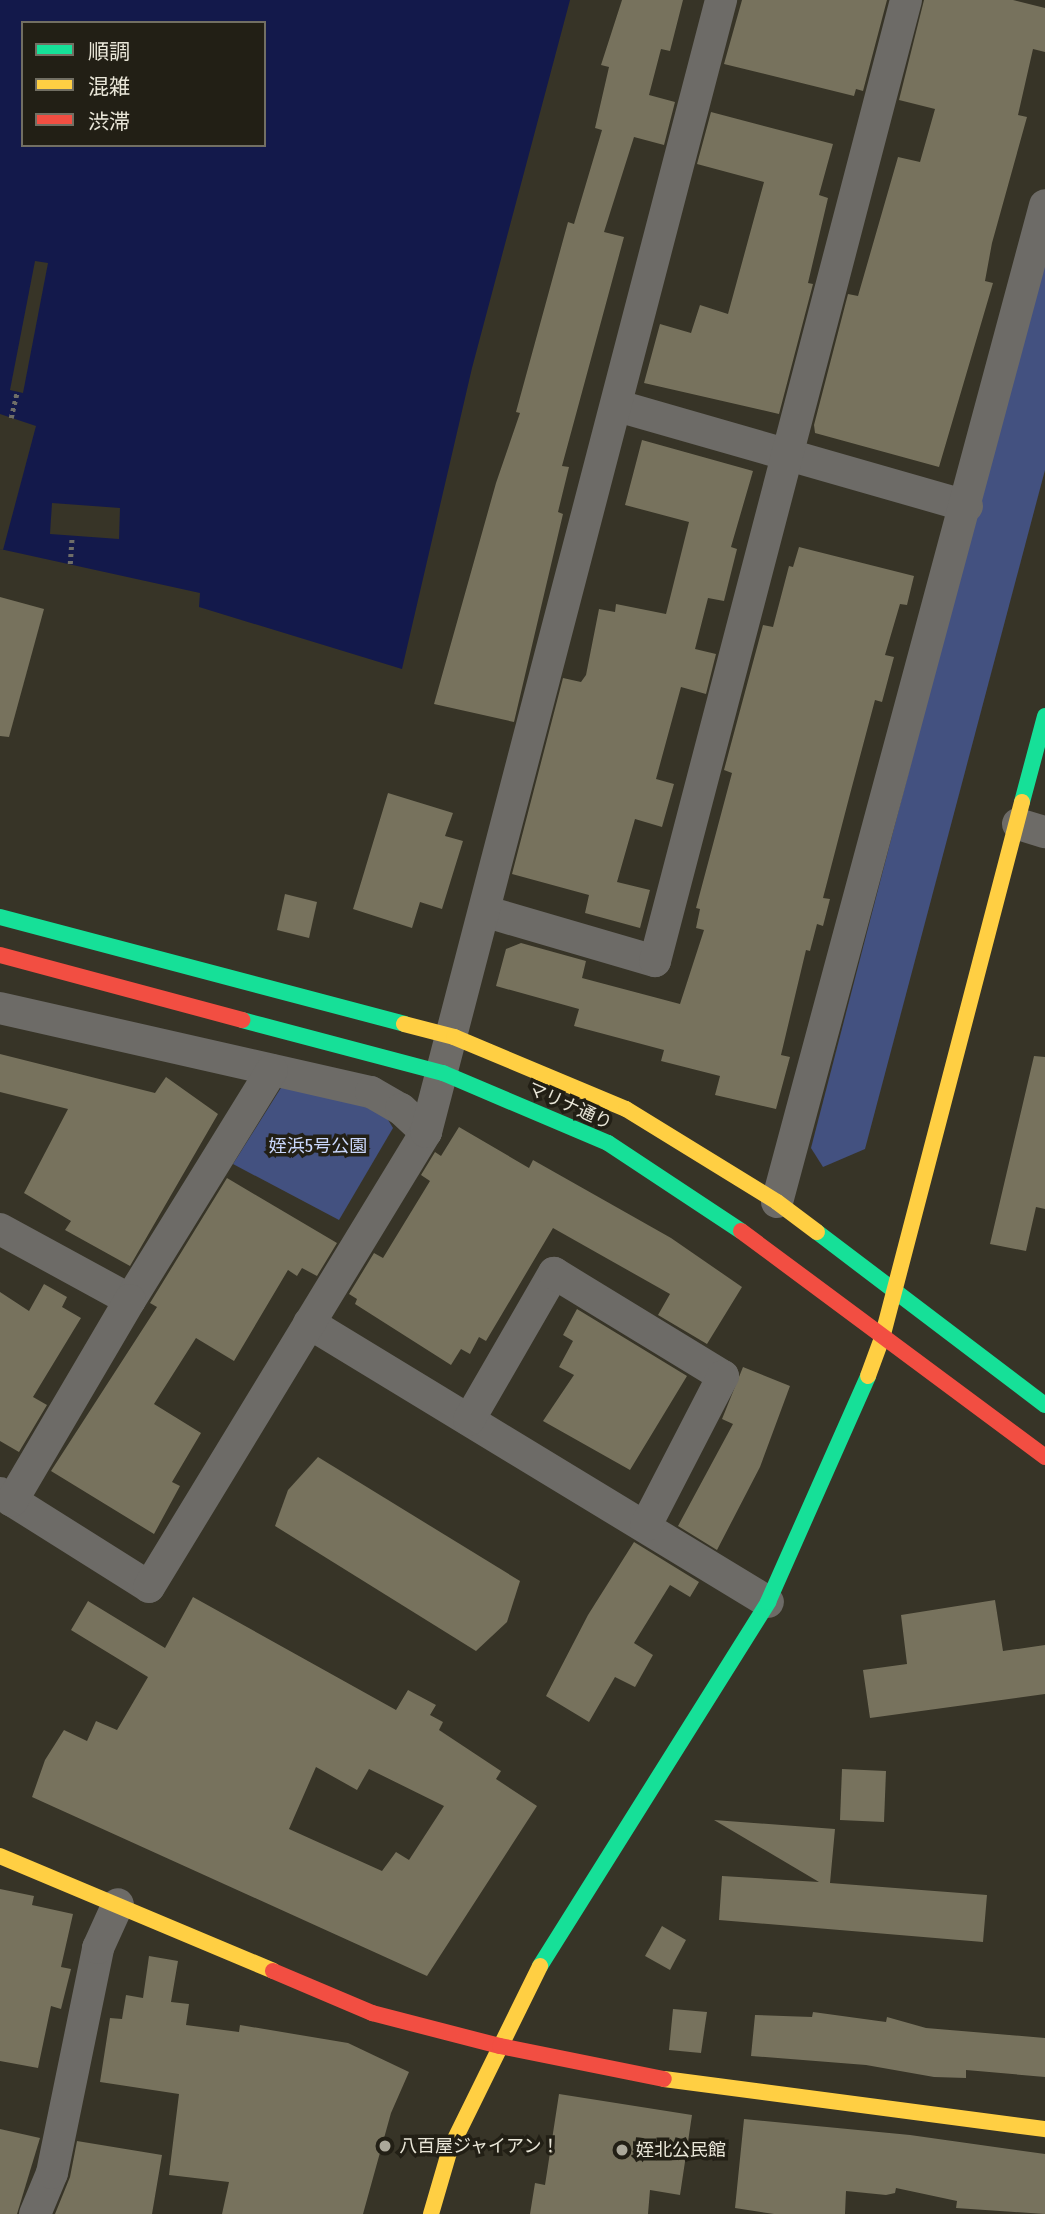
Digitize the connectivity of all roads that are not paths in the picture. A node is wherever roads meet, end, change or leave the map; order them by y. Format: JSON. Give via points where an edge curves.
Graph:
{"nodes":[{"id":1,"x":721,"y":0,"type":"edge"},
{"id":2,"x":906,"y":0,"type":"edge"},
{"id":3,"x":1045,"y":205,"type":"edge"},
{"id":4,"x":618,"y":406,"type":"junction"},
{"id":5,"x":789,"y":455,"type":"junction"},
{"id":6,"x":967,"y":506,"type":"junction"},
{"id":7,"x":1045,"y":716,"type":"edge"},
{"id":8,"x":1031,"y":828,"type":"edge"},
{"id":9,"x":487,"y":912,"type":"junction"},
{"id":10,"x":0,"y":917,"type":"edge"},
{"id":11,"x":0,"y":955,"type":"edge"},
{"id":12,"x":0,"y":1008,"type":"edge"},
{"id":13,"x":454,"y":1037,"type":"junction"},
{"id":14,"x":272,"y":1070,"type":"junction"},
{"id":15,"x":443,"y":1073,"type":"junction"},
{"id":16,"x":426,"y":1132,"type":"junction"},
{"id":17,"x":777,"y":1202,"type":"junction"},
{"id":18,"x":0,"y":1229,"type":"edge"},
{"id":19,"x":895,"y":1292,"type":"junction"},
{"id":20,"x":130,"y":1300,"type":"junction"},
{"id":21,"x":309,"y":1323,"type":"junction"},
{"id":22,"x":882,"y":1338,"type":"junction"},
{"id":23,"x":1045,"y":1405,"type":"edge"},
{"id":24,"x":469,"y":1420,"type":"junction"},
{"id":25,"x":1045,"y":1457,"type":"edge"},
{"id":26,"x":6,"y":1497,"type":"edge"},
{"id":27,"x":646,"y":1525,"type":"junction"},
{"id":28,"x":768,"y":1602,"type":"junction"},
{"id":29,"x":0,"y":1856,"type":"edge"},
{"id":30,"x":118,"y":1904,"type":"junction"},
{"id":31,"x":500,"y":2046,"type":"junction"},
{"id":32,"x":1045,"y":2129,"type":"edge"},
{"id":33,"x":35,"y":2214,"type":"edge"},
{"id":34,"x":431,"y":2214,"type":"edge"}],
"edges":[{"from":1,"to":4,"type":"street"},
{"from":2,"to":5,"type":"street"},
{"from":3,"to":6,"type":"street"},
{"from":4,"to":5,"type":"street"},
{"from":4,"to":9,"type":"street"},
{"from":5,"to":6,"type":"street"},
{"from":5,"to":9,"type":"street","via":[[655,961]]},
{"from":6,"to":17,"type":"street"},
{"from":7,"to":8,"type":"street"},
{"from":8,"to":19,"type":"street"},
{"from":9,"to":13,"type":"street"},
{"from":10,"to":13,"type":"street","name":"マリナ通り"},
{"from":11,"to":15,"type":"street","name":"マリナ通り"},
{"from":12,"to":14,"type":"street"},
{"from":13,"to":15,"type":"street"},
{"from":13,"to":17,"type":"street","name":"マリナ通り","via":[[626,1109]]},
{"from":14,"to":16,"type":"street","via":[[371,1092],[401,1109]]},
{"from":14,"to":20,"type":"street"},
{"from":15,"to":16,"type":"street"},
{"from":15,"to":22,"type":"street","name":"マリナ通り","via":[[608,1143],[753,1239]]},
{"from":16,"to":21,"type":"street"},
{"from":17,"to":19,"type":"street","name":"マリナ通り"},
{"from":18,"to":20,"type":"street"},
{"from":19,"to":22,"type":"street"},
{"from":19,"to":23,"type":"street","name":"マリナ通り"},
{"from":20,"to":26,"type":"street"},
{"from":21,"to":24,"type":"street"},
{"from":21,"to":26,"type":"street","via":[[149,1587]]},
{"from":22,"to":25,"type":"street","name":"マリナ通り"},
{"from":22,"to":28,"type":"street"},
{"from":24,"to":27,"type":"street"},
{"from":24,"to":27,"type":"street","via":[[554,1273],[723,1376]]},
{"from":27,"to":28,"type":"street"},
{"from":28,"to":31,"type":"street","via":[[531,1981]]},
{"from":29,"to":30,"type":"street"},
{"from":30,"to":31,"type":"street","via":[[372,2013]]},
{"from":30,"to":33,"type":"street","via":[[98,1948],[52,2173]]},
{"from":31,"to":32,"type":"street","via":[[716,2089]]},
{"from":31,"to":34,"type":"street","via":[[450,2149]]}]}
